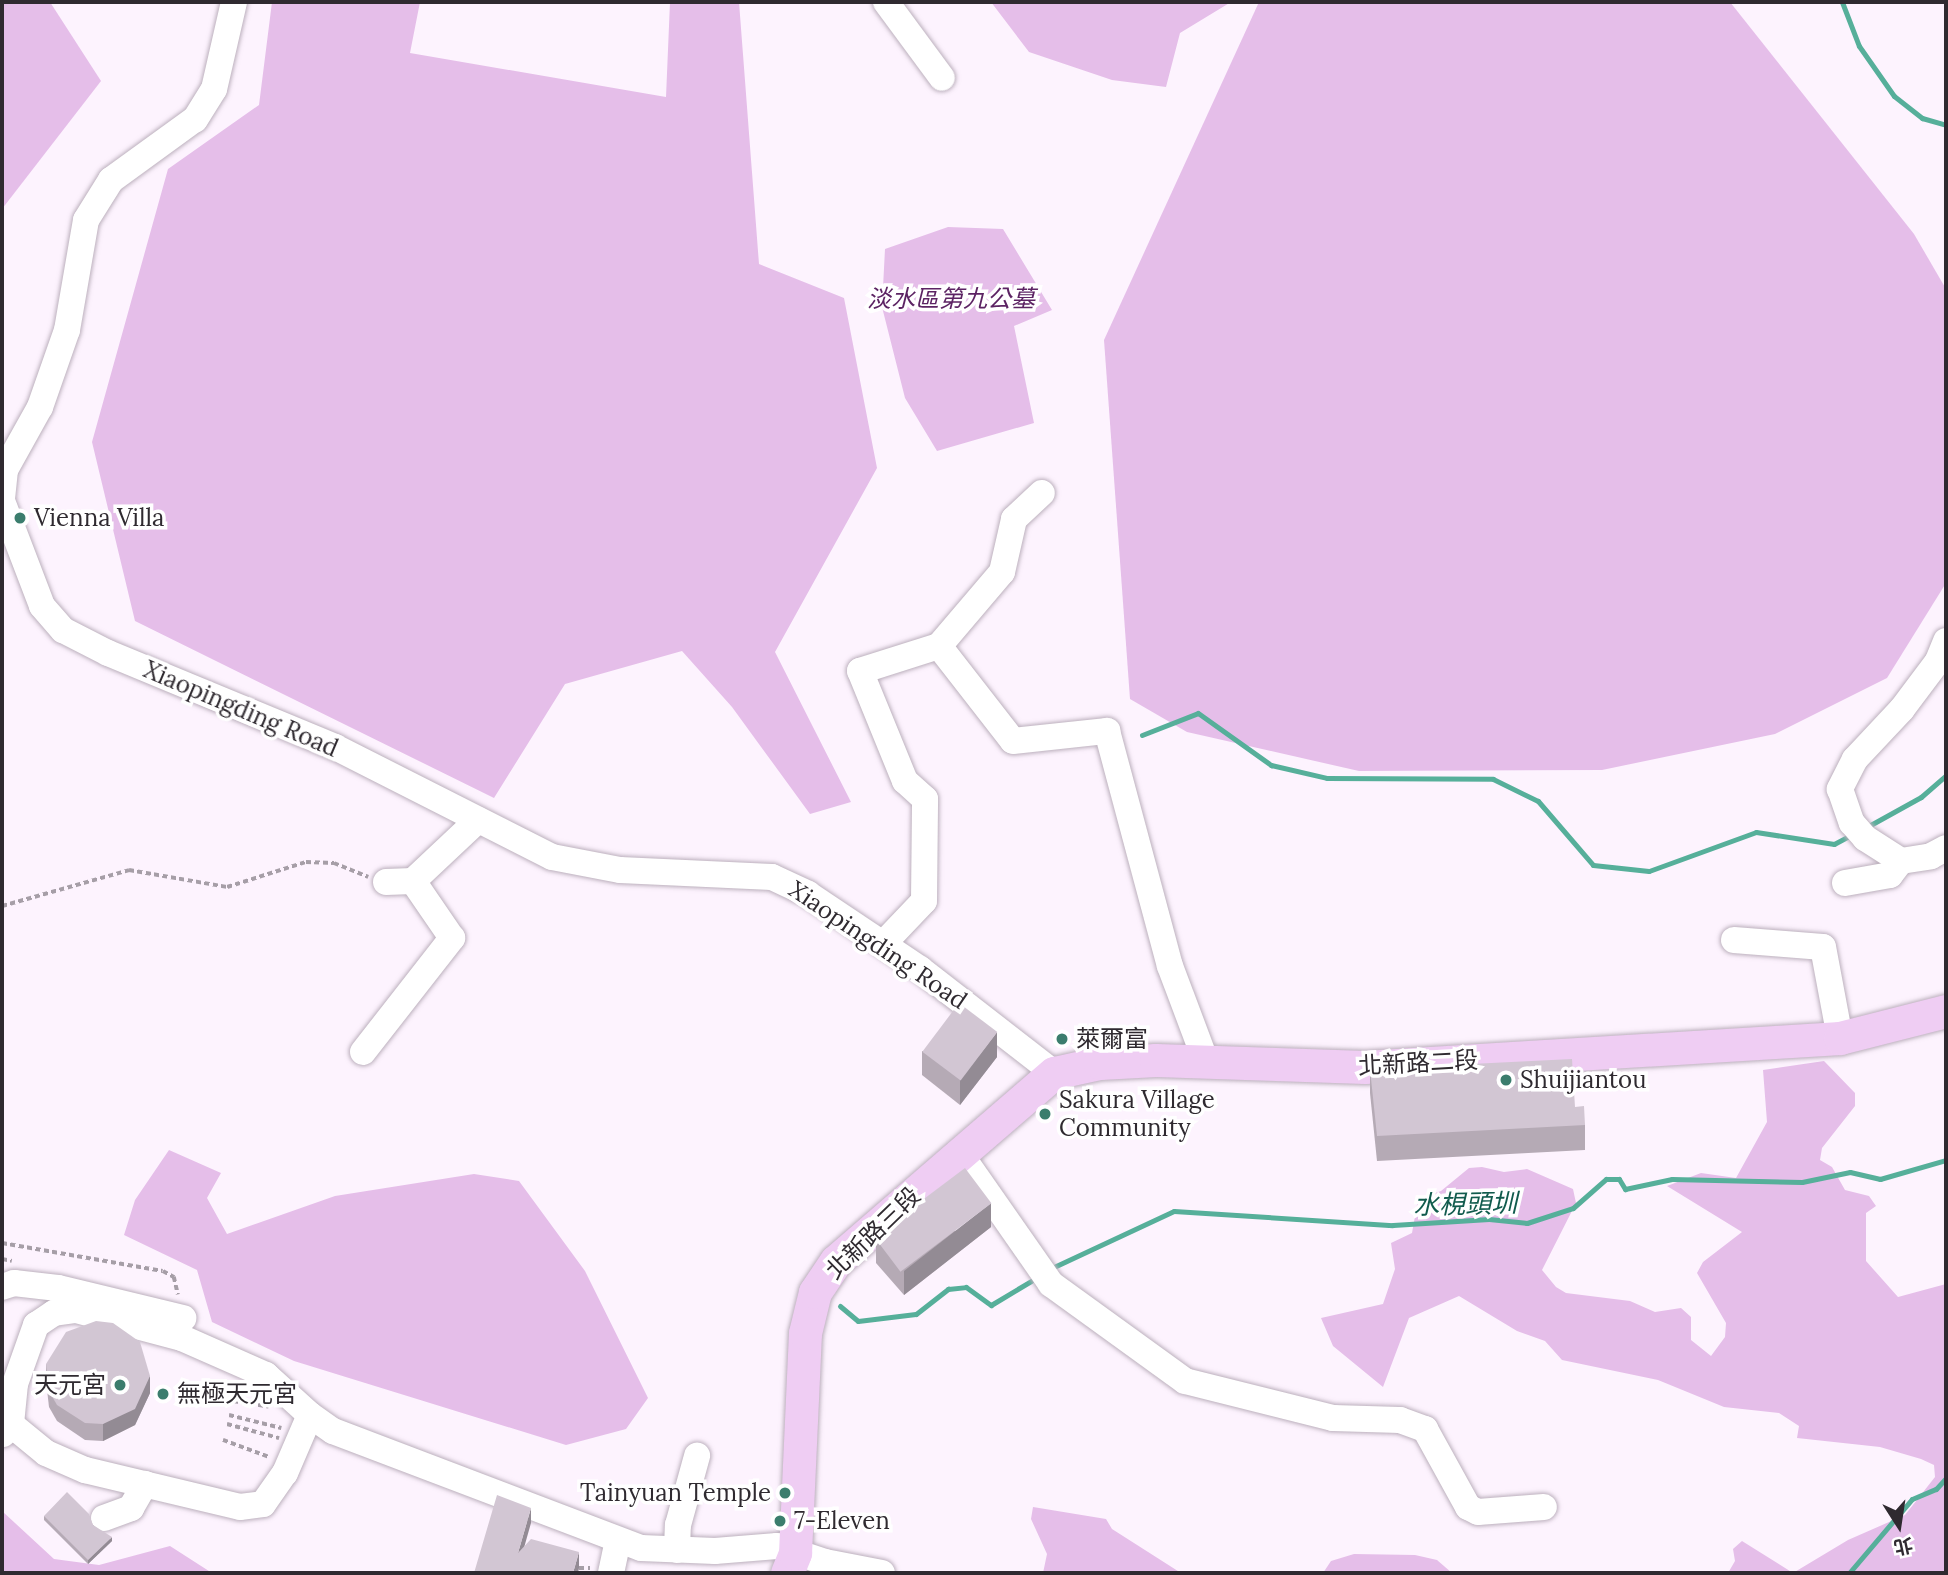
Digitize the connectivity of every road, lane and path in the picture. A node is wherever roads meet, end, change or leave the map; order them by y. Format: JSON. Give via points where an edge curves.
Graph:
{"nodes":[{"id":1,"x":234,"y":2,"type":"edge"},
{"id":2,"x":886,"y":2,"type":"edge"},
{"id":3,"x":943,"y":78,"type":"dead end"},
{"id":4,"x":1042,"y":494,"type":"dead end"},
{"id":5,"x":2,"y":501,"type":"edge"},
{"id":6,"x":1946,"y":641,"type":"edge"},
{"id":7,"x":939,"y":646,"type":"junction"},
{"id":8,"x":478,"y":820,"type":"junction"},
{"id":9,"x":1946,"y":848,"type":"edge"},
{"id":10,"x":1901,"y":861,"type":"junction"},
{"id":11,"x":412,"y":881,"type":"junction"},
{"id":12,"x":386,"y":882,"type":"joint"},
{"id":13,"x":1845,"y":883,"type":"dead end"},
{"id":14,"x":2,"y":905,"type":"edge"},
{"id":15,"x":1734,"y":940,"type":"dead end"},
{"id":16,"x":883,"y":944,"type":"junction"},
{"id":17,"x":1946,"y":1011,"type":"edge"},
{"id":18,"x":1840,"y":1038,"type":"junction"},
{"id":19,"x":363,"y":1052,"type":"dead end"},
{"id":20,"x":1206,"y":1062,"type":"junction"},
{"id":21,"x":1054,"y":1073,"type":"junction"},
{"id":22,"x":959,"y":1152,"type":"junction"},
{"id":23,"x":2,"y":1243,"type":"edge"},
{"id":24,"x":174,"y":1277,"type":"dead end"},
{"id":25,"x":2,"y":1287,"type":"edge"},
{"id":26,"x":183,"y":1318,"type":"dead end"},
{"id":27,"x":233,"y":1401,"type":"dead end"},
{"id":28,"x":280,"y":1407,"type":"dead end"},
{"id":29,"x":229,"y":1415,"type":"dead end"},
{"id":30,"x":310,"y":1415,"type":"junction"},
{"id":31,"x":227,"y":1424,"type":"dead end"},
{"id":32,"x":5,"y":1425,"type":"edge"},
{"id":33,"x":287,"y":1430,"type":"dead end"},
{"id":34,"x":223,"y":1440,"type":"dead end"},
{"id":35,"x":284,"y":1440,"type":"dead end"},
{"id":36,"x":697,"y":1456,"type":"dead end"},
{"id":37,"x":277,"y":1461,"type":"dead end"},
{"id":38,"x":145,"y":1484,"type":"junction"},
{"id":39,"x":1544,"y":1507,"type":"dead end"},
{"id":40,"x":104,"y":1518,"type":"dead end"},
{"id":41,"x":618,"y":1541,"type":"junction"},
{"id":42,"x":677,"y":1550,"type":"junction"},
{"id":43,"x":791,"y":1563,"type":"edge"},
{"id":44,"x":579,"y":1568,"type":"edge"},
{"id":45,"x":603,"y":1571,"type":"edge"},
{"id":46,"x":882,"y":1573,"type":"edge"}],
"edges":[{"from":1,"to":5,"type":"street","name":"Xiaopingding Road","via":[[214,89],[195,119],[111,180],[86,219],[67,330],[40,407],[5,471]]},
{"from":2,"to":3,"type":"street"},
{"from":4,"to":7,"type":"street","via":[[1014,519],[1002,572]]},
{"from":5,"to":8,"type":"street","name":"Xiaopingding Road","via":[[43,606],[63,630],[335,747]]},
{"from":6,"to":10,"type":"street","via":[[1938,661],[1902,709],[1855,759],[1840,789],[1858,831]]},
{"from":7,"to":16,"type":"street","via":[[860,671],[905,780],[925,799],[924,901]]},
{"from":7,"to":20,"type":"street","via":[[1013,741],[1107,730],[1170,966]]},
{"from":8,"to":11,"type":"street"},
{"from":8,"to":16,"type":"street","name":"Xiaopingding Road","via":[[552,857],[581,866],[772,877],[808,894]]},
{"from":9,"to":10,"type":"street","via":[[1931,856]]},
{"from":10,"to":13,"type":"street","via":[[1890,876]]},
{"from":11,"to":12,"type":"street"},
{"from":11,"to":19,"type":"street","via":[[452,938]]},
{"from":12,"to":14,"type":"path","via":[[306,862],[228,887],[129,870]]},
{"from":15,"to":18,"type":"street","via":[[1823,947]]},
{"from":16,"to":21,"type":"street","name":"Xiaopingding Road"},
{"from":17,"to":18,"type":"main road","name":"北新路二段"},
{"from":18,"to":20,"type":"main road","name":"北新路二段","via":[[1365,1067]]},
{"from":20,"to":21,"type":"main road","name":"北新路二段","via":[[1100,1063]]},
{"from":21,"to":22,"type":"main road","name":"北新路三段"},
{"from":22,"to":39,"type":"street","via":[[1051,1284],[1185,1381],[1334,1418],[1425,1429],[1468,1507],[1478,1512]]},
{"from":22,"to":43,"type":"main road","name":"北新路三段","via":[[836,1261],[815,1292],[805,1334]]},
{"from":23,"to":24,"type":"path","via":[[150,1268]]},
{"from":25,"to":26,"type":"street","via":[[15,1283],[58,1288]]},
{"from":27,"to":28,"type":"path"},
{"from":29,"to":33,"type":"path"},
{"from":30,"to":32,"type":"street","via":[[254,1370],[182,1338],[76,1310],[54,1312],[37,1325]]},
{"from":30,"to":38,"type":"street","via":[[285,1473],[262,1504],[240,1507]]},
{"from":30,"to":41,"type":"street","via":[[333,1431]]},
{"from":31,"to":35,"type":"path"},
{"from":32,"to":38,"type":"street","via":[[46,1453],[86,1470]]},
{"from":34,"to":37,"type":"path"},
{"from":36,"to":42,"type":"street","via":[[678,1525]]},
{"from":38,"to":40,"type":"street","via":[[131,1508]]},
{"from":41,"to":42,"type":"street"},
{"from":41,"to":45,"type":"street"},
{"from":42,"to":43,"type":"street","via":[[777,1546]]},
{"from":43,"to":46,"type":"street"},
{"from":44,"to":45,"type":"path"}]}
